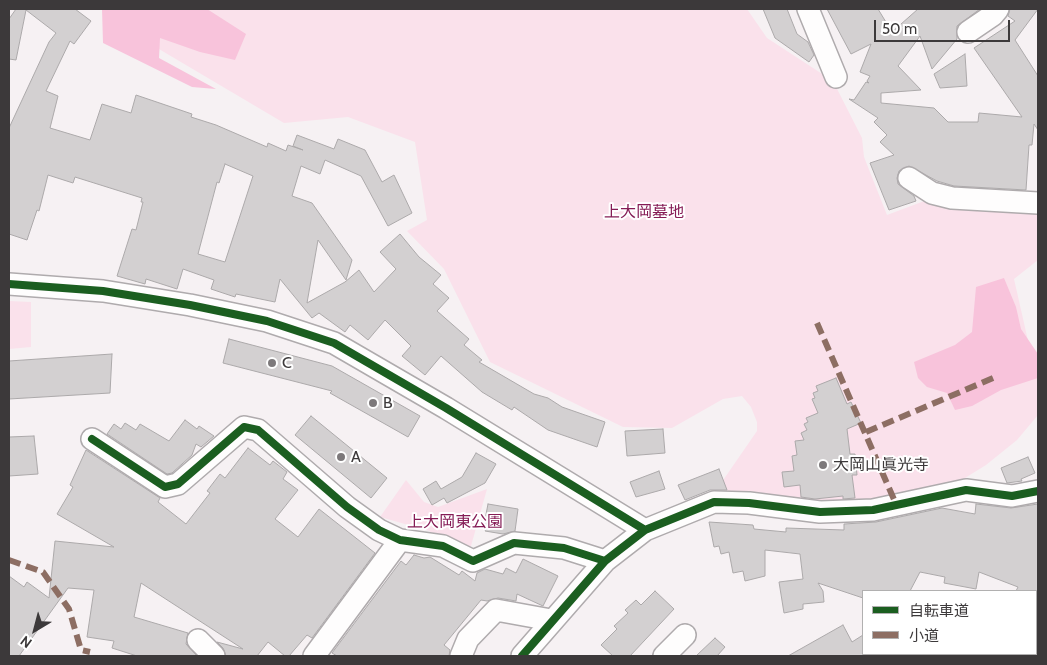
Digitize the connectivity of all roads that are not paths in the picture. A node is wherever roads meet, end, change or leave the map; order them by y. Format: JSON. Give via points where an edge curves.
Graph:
{"nodes":[{"id":1,"x":998,"y":9,"type":"edge"},
{"id":2,"x":811,"y":11,"type":"edge"},
{"id":3,"x":968,"y":32,"type":"dead end"},
{"id":4,"x":836,"y":77,"type":"dead end"},
{"id":5,"x":909,"y":178,"type":"dead end"},
{"id":6,"x":1038,"y":203,"type":"edge"},
{"id":7,"x":9,"y":284,"type":"edge"},
{"id":8,"x":92,"y":439,"type":"dead end"},
{"id":9,"x":1038,"y":491,"type":"edge"},
{"id":10,"x":645,"y":530,"type":"junction"},
{"id":11,"x":400,"y":540,"type":"junction"},
{"id":12,"x":605,"y":560,"type":"junction"},
{"id":13,"x":551,"y":620,"type":"junction"},
{"id":14,"x":685,"y":635,"type":"dead end"},
{"id":15,"x":198,"y":640,"type":"dead end"},
{"id":16,"x":214,"y":656,"type":"edge"},
{"id":17,"x":314,"y":656,"type":"edge"},
{"id":18,"x":462,"y":656,"type":"edge"},
{"id":19,"x":522,"y":656,"type":"edge"},
{"id":20,"x":664,"y":656,"type":"edge"}],
"edges":[{"from":1,"to":3,"type":"street"},
{"from":2,"to":4,"type":"street"},
{"from":5,"to":6,"type":"street","via":[[932,192],[952,198]]},
{"from":7,"to":10,"type":"street","via":[[104,291],[190,305],[267,321],[334,343]]},
{"from":8,"to":11,"type":"street","via":[[165,487],[178,484],[244,427],[258,430],[346,507]]},
{"from":9,"to":10,"type":"street","via":[[1012,496],[966,490],[873,510],[838,512],[714,502]]},
{"from":10,"to":12,"type":"street"},
{"from":11,"to":12,"type":"street","via":[[443,546],[473,561],[514,543],[564,548]]},
{"from":11,"to":17,"type":"street"},
{"from":12,"to":13,"type":"street"},
{"from":13,"to":18,"type":"street","via":[[496,610],[468,639]]},
{"from":13,"to":19,"type":"street"},
{"from":14,"to":20,"type":"street"},
{"from":15,"to":16,"type":"street"}]}
